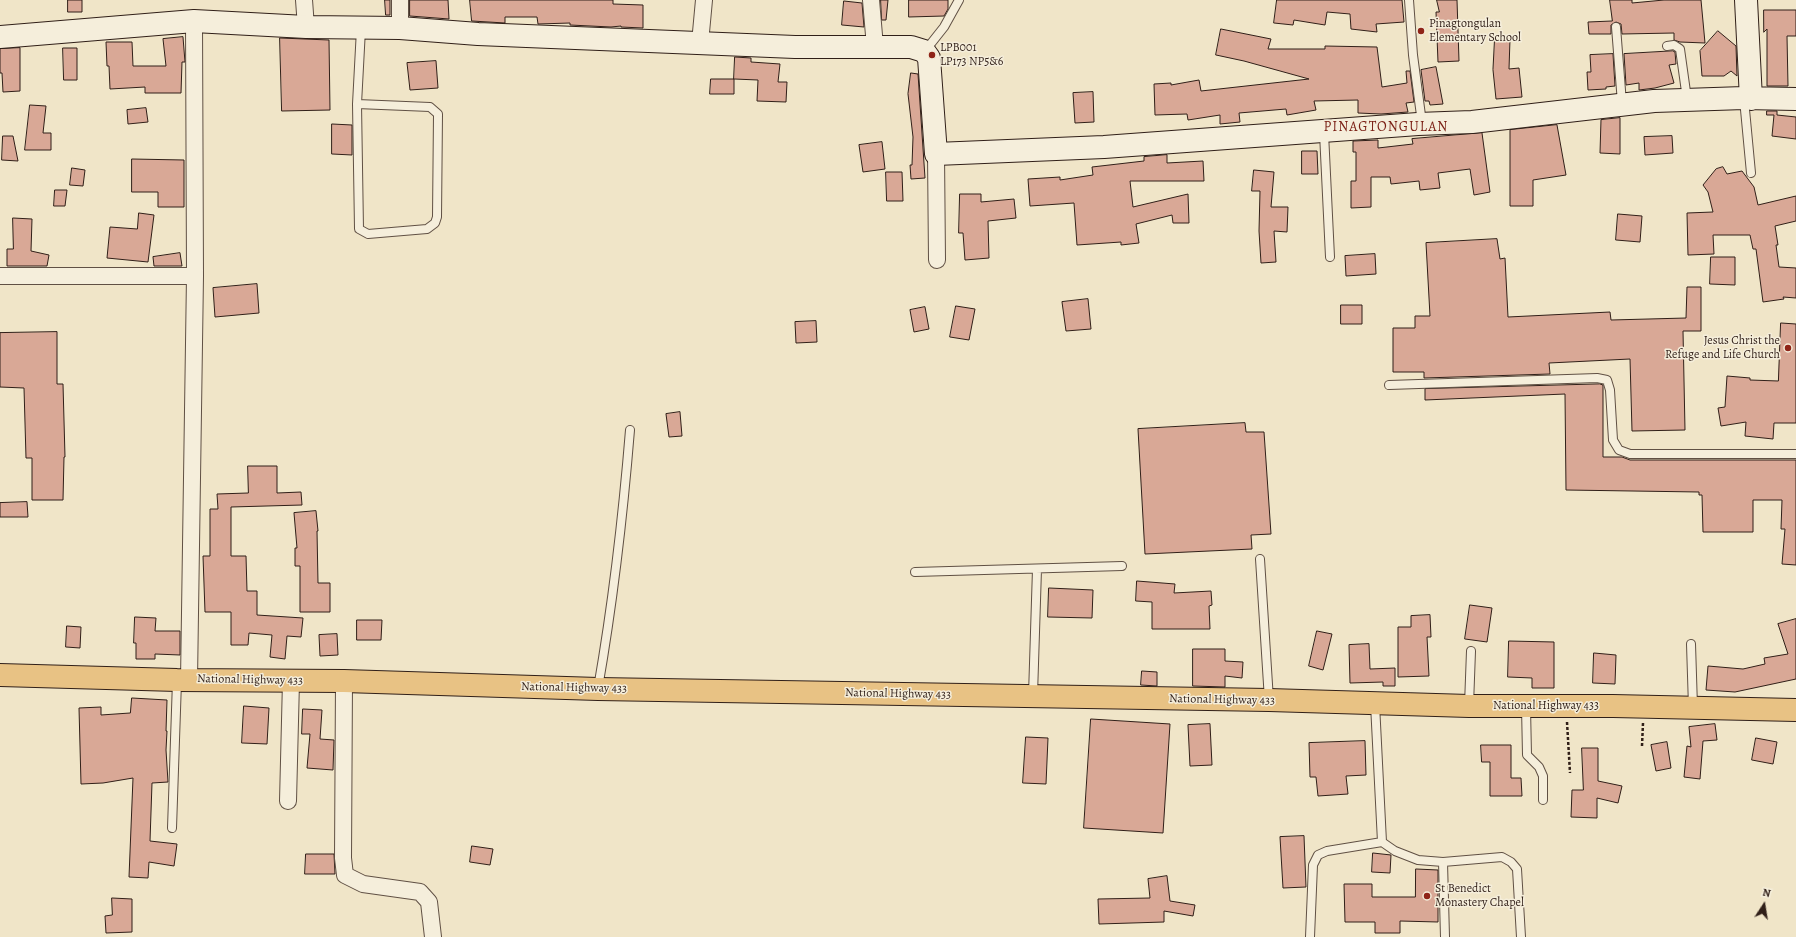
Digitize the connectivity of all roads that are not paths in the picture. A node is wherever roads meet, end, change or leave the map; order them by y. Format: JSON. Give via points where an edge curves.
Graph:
{"nodes":[{"id":1,"x":304,"y":0,"type":"edge"},
{"id":2,"x":400,"y":0,"type":"edge"},
{"id":3,"x":704,"y":0,"type":"edge"},
{"id":4,"x":871,"y":0,"type":"edge"},
{"id":5,"x":959,"y":0,"type":"edge"},
{"id":6,"x":1409,"y":0,"type":"edge"},
{"id":7,"x":1746,"y":0,"type":"edge"},
{"id":8,"x":194,"y":21,"type":"junction"},
{"id":9,"x":306,"y":27,"type":"junction"},
{"id":10,"x":1616,"y":27,"type":"dead end"},
{"id":11,"x":361,"y":28,"type":"junction"},
{"id":12,"x":400,"y":28,"type":"junction"},
{"id":13,"x":0,"y":37,"type":"edge"},
{"id":14,"x":700,"y":43,"type":"junction"},
{"id":15,"x":1667,"y":46,"type":"dead end"},
{"id":16,"x":875,"y":47,"type":"junction"},
{"id":17,"x":924,"y":51,"type":"junction"},
{"id":18,"x":1748,"y":98,"type":"junction"},
{"id":19,"x":1796,"y":99,"type":"edge"},
{"id":20,"x":1687,"y":100,"type":"junction"},
{"id":21,"x":357,"y":104,"type":"junction"},
{"id":22,"x":1622,"y":104,"type":"junction"},
{"id":23,"x":1422,"y":124,"type":"junction"},
{"id":24,"x":1324,"y":132,"type":"junction"},
{"id":25,"x":936,"y":154,"type":"junction"},
{"id":26,"x":1751,"y":173,"type":"dead end"},
{"id":27,"x":1330,"y":257,"type":"dead end"},
{"id":28,"x":937,"y":260,"type":"dead end"},
{"id":29,"x":0,"y":276,"type":"edge"},
{"id":30,"x":195,"y":276,"type":"junction"},
{"id":31,"x":1389,"y":385,"type":"dead end"},
{"id":32,"x":630,"y":430,"type":"dead end"},
{"id":33,"x":1796,"y":454,"type":"edge"},
{"id":34,"x":1260,"y":559,"type":"dead end"},
{"id":35,"x":1122,"y":566,"type":"dead end"},
{"id":36,"x":1037,"y":569,"type":"junction"},
{"id":37,"x":915,"y":572,"type":"dead end"},
{"id":38,"x":1692,"y":644,"type":"dead end"},
{"id":39,"x":1472,"y":651,"type":"dead end"},
{"id":40,"x":0,"y":675,"type":"edge"},
{"id":41,"x":183,"y":680,"type":"junction"},
{"id":42,"x":291,"y":681,"type":"junction"},
{"id":43,"x":344,"y":681,"type":"junction"},
{"id":44,"x":598,"y":689,"type":"junction"},
{"id":45,"x":1033,"y":696,"type":"junction"},
{"id":46,"x":1269,"y":700,"type":"junction"},
{"id":47,"x":1375,"y":703,"type":"junction"},
{"id":48,"x":1469,"y":706,"type":"junction"},
{"id":49,"x":1526,"y":706,"type":"junction"},
{"id":50,"x":1693,"y":708,"type":"junction"},
{"id":51,"x":1796,"y":710,"type":"edge"},
{"id":52,"x":288,"y":800,"type":"dead end"},
{"id":53,"x":1543,"y":800,"type":"dead end"},
{"id":54,"x":172,"y":828,"type":"dead end"},
{"id":55,"x":1382,"y":842,"type":"junction"},
{"id":56,"x":1443,"y":862,"type":"junction"},
{"id":57,"x":433,"y":937,"type":"edge"},
{"id":58,"x":1310,"y":937,"type":"edge"},
{"id":59,"x":1445,"y":937,"type":"edge"},
{"id":60,"x":1521,"y":937,"type":"edge"}],
"edges":[{"from":1,"to":9,"type":"street"},
{"from":2,"to":12,"type":"street"},
{"from":3,"to":14,"type":"street"},
{"from":4,"to":16,"type":"street"},
{"from":5,"to":17,"type":"lane","via":[[944,27]]},
{"from":6,"to":23,"type":"lane"},
{"from":7,"to":18,"type":"street"},
{"from":8,"to":9,"type":"street"},
{"from":8,"to":13,"type":"street"},
{"from":8,"to":30,"type":"street"},
{"from":9,"to":11,"type":"street"},
{"from":10,"to":22,"type":"lane"},
{"from":11,"to":12,"type":"street"},
{"from":11,"to":21,"type":"lane"},
{"from":12,"to":14,"type":"street"},
{"from":14,"to":16,"type":"street"},
{"from":15,"to":20,"type":"lane","via":[[1674,45],[1680,49]]},
{"from":16,"to":17,"type":"street","via":[[911,47]]},
{"from":17,"to":25,"type":"street","via":[[929,58]]},
{"from":18,"to":19,"type":"street"},
{"from":18,"to":20,"type":"street"},
{"from":18,"to":26,"type":"lane"},
{"from":20,"to":22,"type":"street"},
{"from":21,"to":21,"type":"lane","via":[[359,229],[368,234],[427,229],[437,217],[438,114],[430,107]]},
{"from":22,"to":23,"type":"street","via":[[1532,116]]},
{"from":23,"to":24,"type":"street"},
{"from":24,"to":25,"type":"street","via":[[1104,147]]},
{"from":24,"to":27,"type":"lane"},
{"from":25,"to":28,"type":"street"},
{"from":29,"to":30,"type":"street"},
{"from":30,"to":41,"type":"street"},
{"from":31,"to":33,"type":"lane","via":[[1597,378],[1607,380],[1613,440],[1619,450],[1630,454]]},
{"from":32,"to":44,"type":"lane","via":[[610,621]]},
{"from":34,"to":46,"type":"lane"},
{"from":35,"to":36,"type":"lane"},
{"from":36,"to":37,"type":"lane"},
{"from":36,"to":45,"type":"lane"},
{"from":38,"to":50,"type":"lane"},
{"from":39,"to":48,"type":"lane"},
{"from":40,"to":41,"type":"main road","name":"National Highway 433"},
{"from":41,"to":42,"type":"main road","name":"National Highway 433"},
{"from":41,"to":54,"type":"lane"},
{"from":42,"to":43,"type":"main road","name":"National Highway 433"},
{"from":42,"to":52,"type":"street"},
{"from":43,"to":44,"type":"main road","name":"National Highway 433"},
{"from":43,"to":57,"type":"street","via":[[345,874],[363,884],[420,892],[429,902]]},
{"from":44,"to":45,"type":"main road","name":"National Highway 433"},
{"from":45,"to":46,"type":"main road","name":"National Highway 433"},
{"from":46,"to":47,"type":"main road","name":"National Highway 433"},
{"from":47,"to":48,"type":"main road","name":"National Highway 433"},
{"from":47,"to":55,"type":"lane"},
{"from":48,"to":49,"type":"main road","name":"National Highway 433"},
{"from":49,"to":50,"type":"main road","name":"National Highway 433"},
{"from":49,"to":53,"type":"lane","via":[[1527,755],[1539,768],[1542,776]]},
{"from":50,"to":51,"type":"main road","name":"National Highway 433"},
{"from":55,"to":56,"type":"lane","via":[[1395,851],[1418,860]]},
{"from":55,"to":58,"type":"lane","via":[[1327,851],[1318,855],[1314,865]]},
{"from":56,"to":59,"type":"lane"},
{"from":56,"to":60,"type":"lane","via":[[1502,857],[1511,862],[1518,869]]}]}
